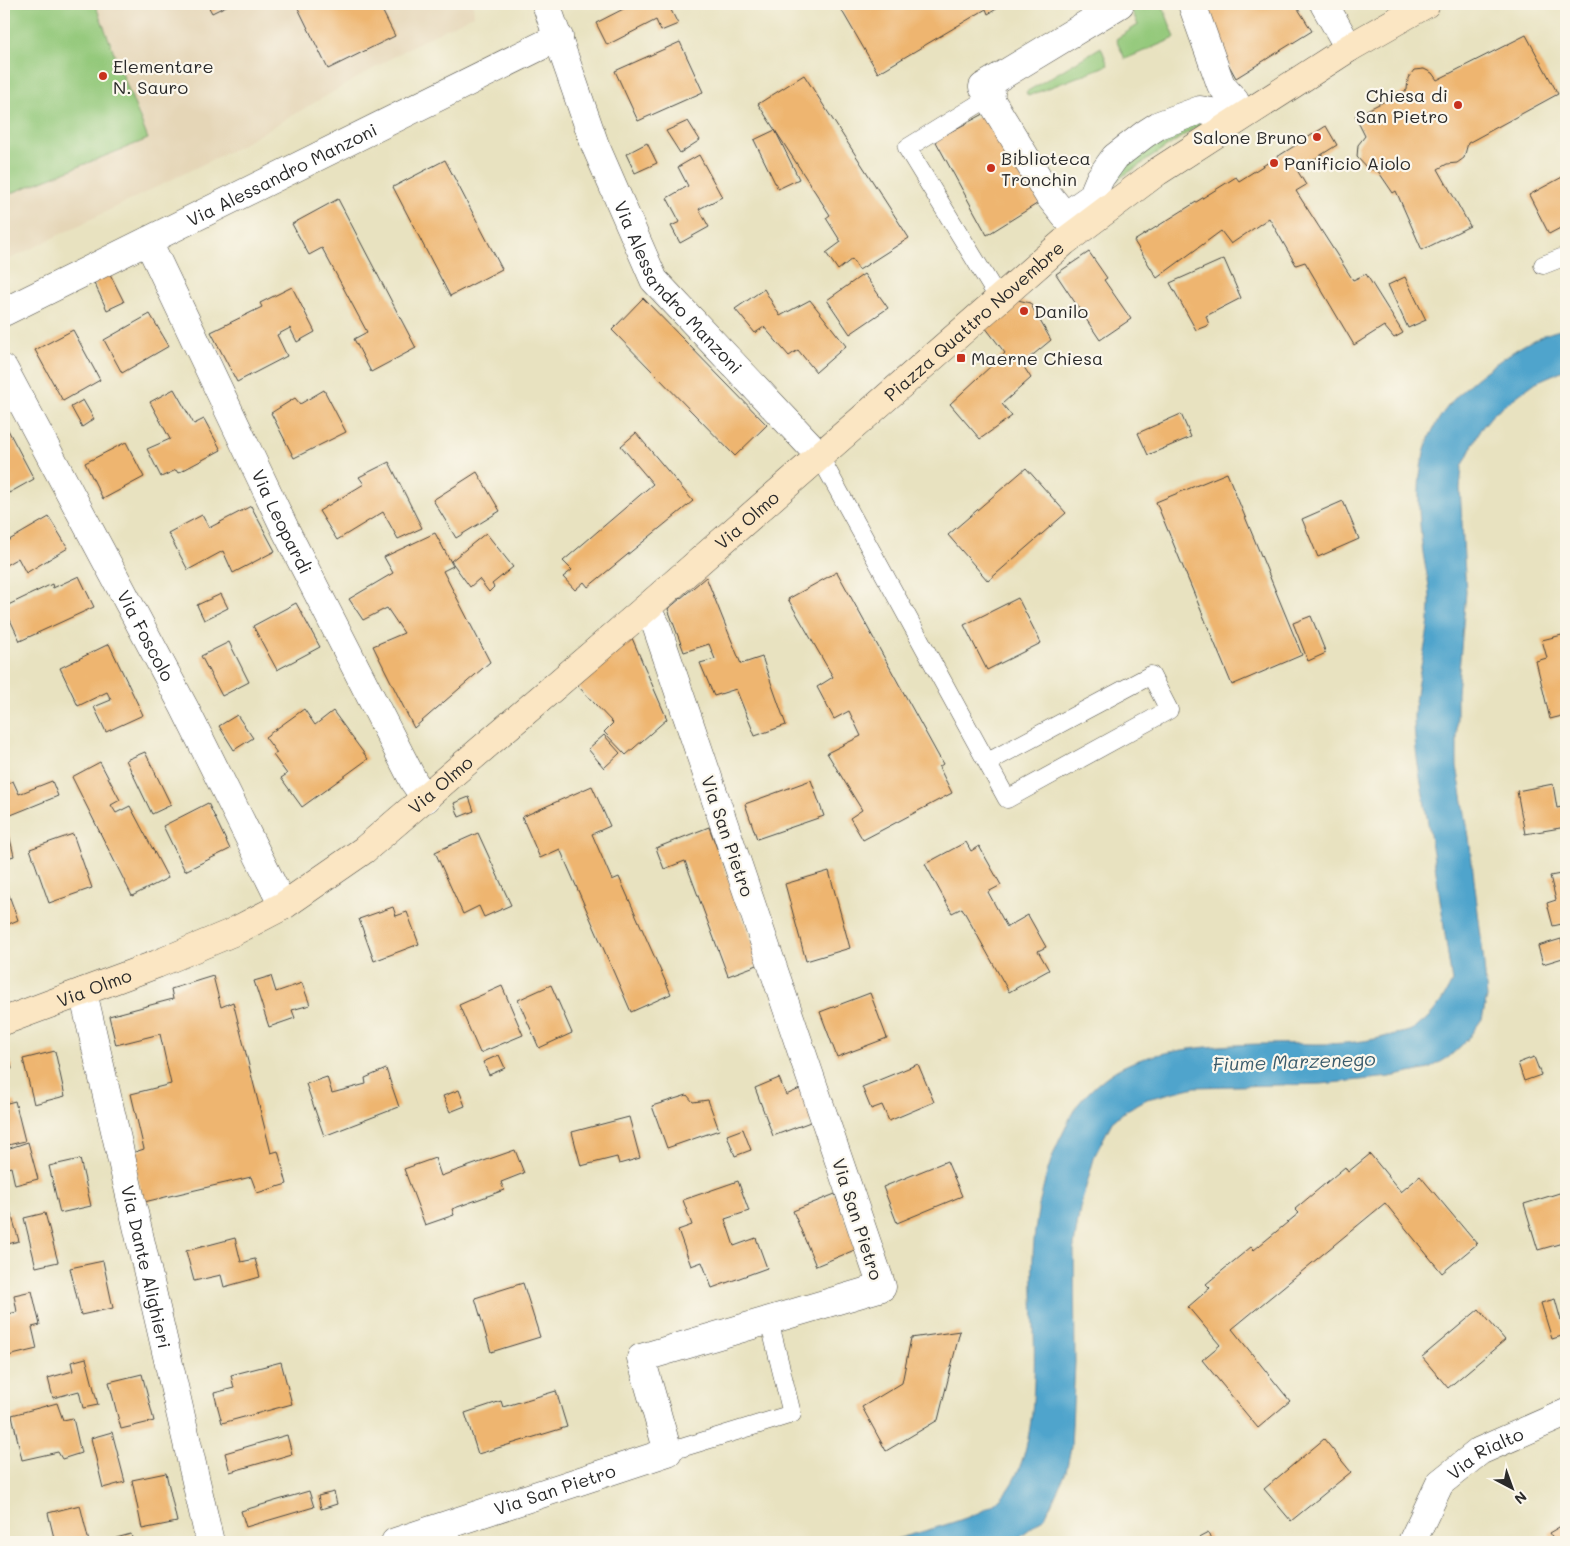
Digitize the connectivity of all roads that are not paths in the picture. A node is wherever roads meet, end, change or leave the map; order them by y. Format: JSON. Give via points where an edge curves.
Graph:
{"nodes":[{"id":1,"x":546,"y":4,"type":"edge"},
{"id":2,"x":1120,"y":4,"type":"edge"},
{"id":3,"x":1192,"y":4,"type":"edge"},
{"id":4,"x":1324,"y":4,"type":"edge"},
{"id":5,"x":1426,"y":4,"type":"edge"},
{"id":6,"x":1104,"y":28,"type":"dead end"},
{"id":7,"x":559,"y":37,"type":"junction"},
{"id":8,"x":1349,"y":48,"type":"junction"},
{"id":9,"x":148,"y":241,"type":"junction"},
{"id":10,"x":1566,"y":256,"type":"edge"},
{"id":11,"x":1543,"y":264,"type":"dead end"},
{"id":12,"x":999,"y":299,"type":"junction"},
{"id":13,"x":4,"y":312,"type":"edge"},
{"id":14,"x":4,"y":369,"type":"edge"},
{"id":15,"x":820,"y":455,"type":"junction"},
{"id":16,"x":645,"y":609,"type":"junction"},
{"id":17,"x":988,"y":762,"type":"junction"},
{"id":18,"x":426,"y":798,"type":"junction"},
{"id":19,"x":283,"y":906,"type":"junction"},
{"id":20,"x":83,"y":992,"type":"junction"},
{"id":21,"x":4,"y":1021,"type":"edge"},
{"id":22,"x":769,"y":1320,"type":"junction"},
{"id":23,"x":1566,"y":1413,"type":"edge"},
{"id":24,"x":668,"y":1452,"type":"junction"},
{"id":25,"x":210,"y":1542,"type":"edge"},
{"id":26,"x":395,"y":1542,"type":"edge"},
{"id":27,"x":1412,"y":1542,"type":"edge"}],
"edges":[{"from":1,"to":7,"type":"street","name":"Via Alessandro Manzoni"},
{"from":2,"to":3,"type":"street","name":"Piazza Quattro Novembre","via":[[983,87],[1049,196],[1065,216],[1092,197],[1100,178],[1116,157],[1145,134],[1200,110],[1217,113],[1235,101],[1221,85]]},
{"from":4,"to":8,"type":"street"},
{"from":5,"to":8,"type":"street","name":"Piazza Quattro Novembre"},
{"from":6,"to":12,"type":"lane","via":[[907,148]]},
{"from":7,"to":9,"type":"street","name":"Via Alessandro Manzoni"},
{"from":7,"to":15,"type":"street","name":"Via Alessandro Manzoni","via":[[595,145],[654,280]]},
{"from":8,"to":12,"type":"street","name":"Piazza Quattro Novembre","via":[[1157,172],[1064,242]]},
{"from":9,"to":13,"type":"street","name":"Via Alessandro Manzoni"},
{"from":9,"to":18,"type":"street","name":"Via Leopardi","via":[[286,531],[414,782]]},
{"from":10,"to":11,"type":"lane"},
{"from":12,"to":15,"type":"street","name":"Piazza Quattro Novembre"},
{"from":14,"to":19,"type":"street","name":"Via Foscolo","via":[[184,707]]},
{"from":15,"to":16,"type":"street","name":"Via Olmo"},
{"from":15,"to":17,"type":"lane"},
{"from":16,"to":18,"type":"street","name":"Via Olmo"},
{"from":16,"to":22,"type":"street","name":"Via San Pietro","via":[[656,625],[882,1287]]},
{"from":17,"to":17,"type":"lane","via":[[1007,799],[1169,710],[1151,675]]},
{"from":18,"to":19,"type":"street","name":"Via Olmo","via":[[364,850]]},
{"from":19,"to":20,"type":"street","name":"Via Olmo","via":[[199,948]]},
{"from":20,"to":21,"type":"street","name":"Via Olmo"},
{"from":20,"to":25,"type":"street","name":"Via Dante Alighieri"},
{"from":22,"to":24,"type":"lane","via":[[792,1414]]},
{"from":22,"to":24,"type":"street","name":"Via San Pietro","via":[[641,1358]]},
{"from":23,"to":27,"type":"street","name":"Via Rialto","via":[[1480,1451],[1440,1483]]},
{"from":24,"to":26,"type":"street","name":"Via San Pietro"}]}
